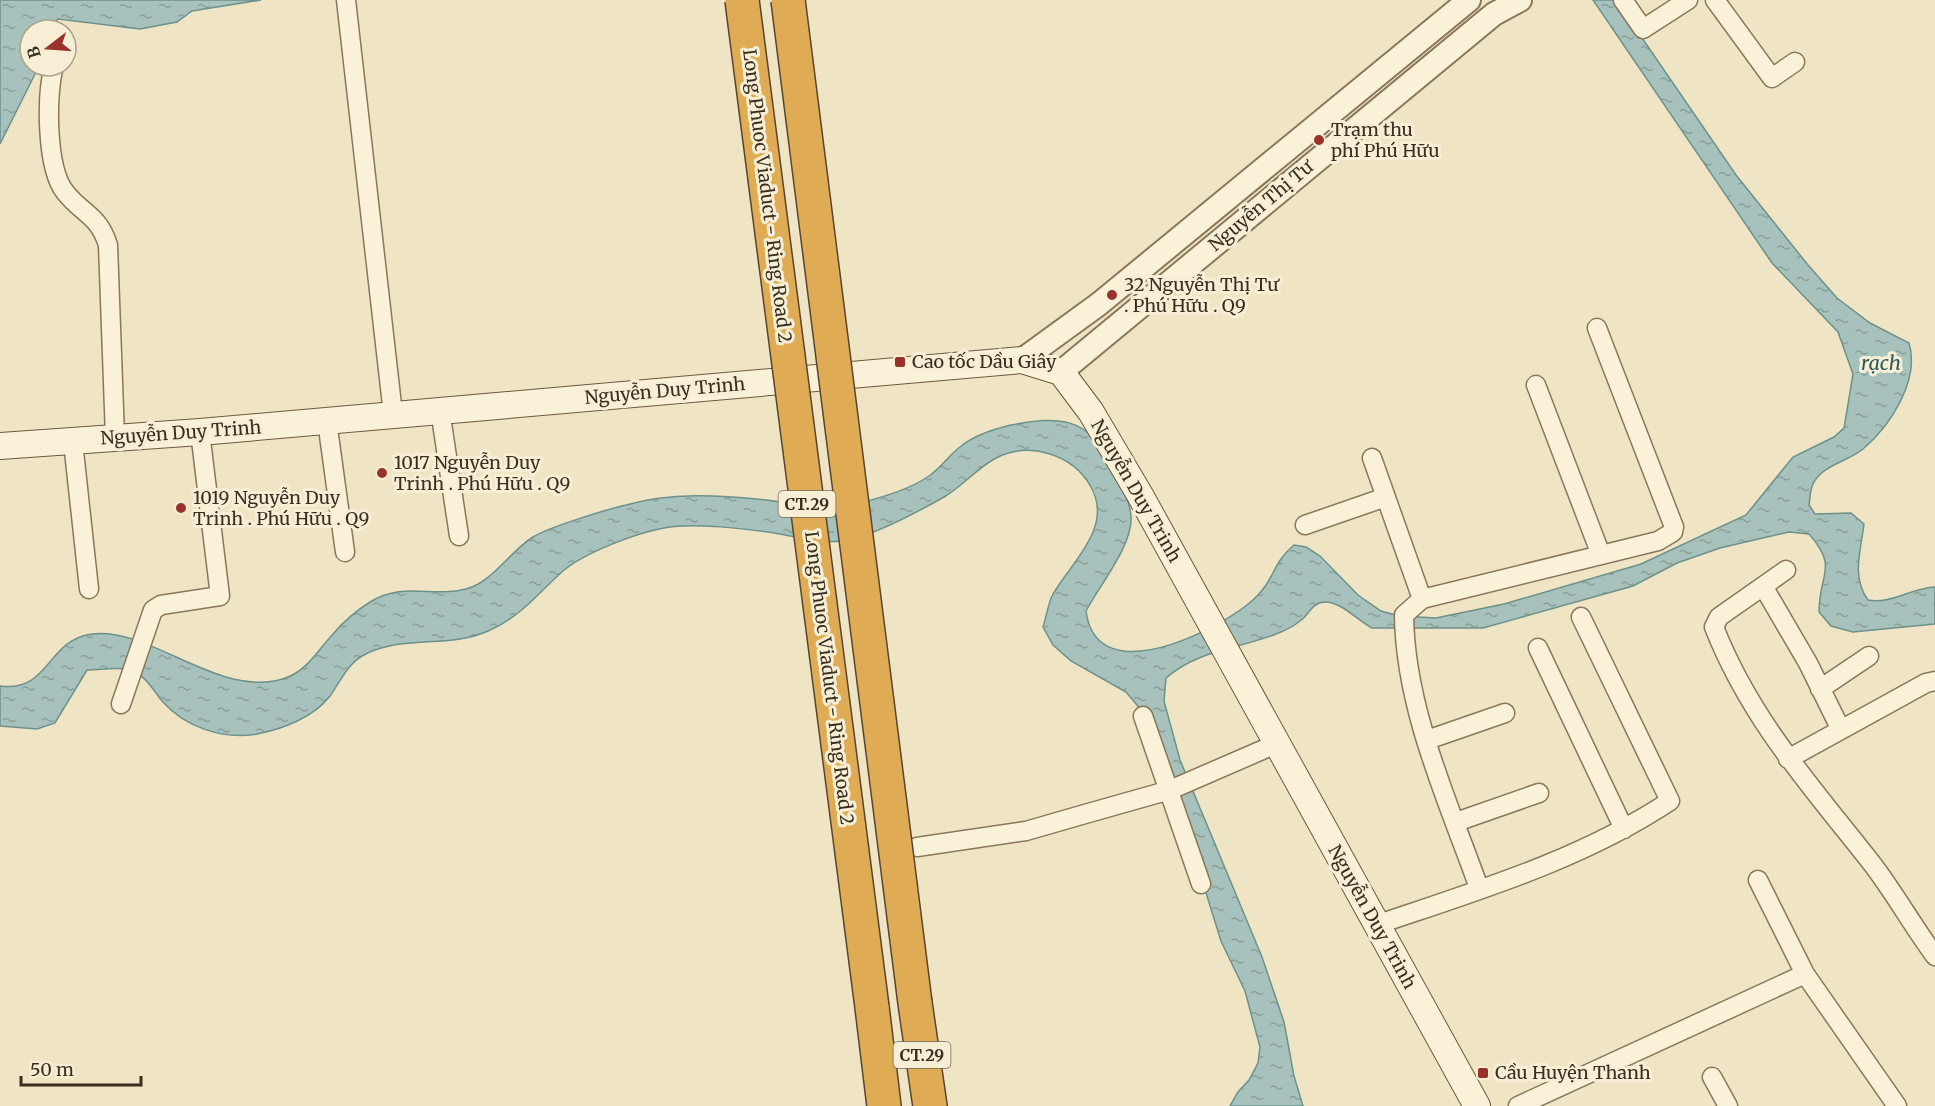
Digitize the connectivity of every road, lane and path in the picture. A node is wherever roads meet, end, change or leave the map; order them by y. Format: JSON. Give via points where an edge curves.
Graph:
{"nodes":[{"id":1,"x":346,"y":0,"type":"edge"},
{"id":2,"x":742,"y":0,"type":"edge"},
{"id":3,"x":788,"y":0,"type":"edge"},
{"id":4,"x":1469,"y":0,"type":"edge"},
{"id":5,"x":1520,"y":0,"type":"edge"},
{"id":6,"x":1623,"y":0,"type":"edge"},
{"id":7,"x":1688,"y":0,"type":"edge"},
{"id":8,"x":1715,"y":0,"type":"edge"},
{"id":9,"x":1795,"y":62,"type":"dead end"},
{"id":10,"x":50,"y":78,"type":"edge"},
{"id":11,"x":1597,"y":328,"type":"dead end"},
{"id":12,"x":1022,"y":360,"type":"junction"},
{"id":13,"x":1061,"y":372,"type":"junction"},
{"id":14,"x":1536,"y":385,"type":"dead end"},
{"id":15,"x":440,"y":410,"type":"junction"},
{"id":16,"x":393,"y":414,"type":"junction"},
{"id":17,"x":327,"y":421,"type":"junction"},
{"id":18,"x":200,"y":432,"type":"junction"},
{"id":19,"x":116,"y":437,"type":"junction"},
{"id":20,"x":73,"y":441,"type":"junction"},
{"id":21,"x":0,"y":446,"type":"edge"},
{"id":22,"x":1372,"y":458,"type":"dead end"},
{"id":23,"x":1386,"y":497,"type":"junction"},
{"id":24,"x":1305,"y":525,"type":"dead end"},
{"id":25,"x":459,"y":536,"type":"dead end"},
{"id":26,"x":345,"y":552,"type":"dead end"},
{"id":27,"x":1601,"y":555,"type":"junction"},
{"id":28,"x":1786,"y":570,"type":"dead end"},
{"id":29,"x":1763,"y":586,"type":"junction"},
{"id":30,"x":89,"y":589,"type":"dead end"},
{"id":31,"x":1422,"y":600,"type":"junction"},
{"id":32,"x":1581,"y":617,"type":"dead end"},
{"id":33,"x":1538,"y":648,"type":"dead end"},
{"id":34,"x":1869,"y":656,"type":"dead end"},
{"id":35,"x":1935,"y":681,"type":"edge"},
{"id":36,"x":1820,"y":689,"type":"junction"},
{"id":37,"x":122,"y":704,"type":"dead end"},
{"id":38,"x":1505,"y":713,"type":"dead end"},
{"id":39,"x":1143,"y":716,"type":"dead end"},
{"id":40,"x":1841,"y":730,"type":"junction"},
{"id":41,"x":1427,"y":740,"type":"junction"},
{"id":42,"x":1276,"y":744,"type":"junction"},
{"id":43,"x":1788,"y":759,"type":"junction"},
{"id":44,"x":1169,"y":790,"type":"junction"},
{"id":45,"x":1539,"y":793,"type":"dead end"},
{"id":46,"x":1456,"y":822,"type":"junction"},
{"id":47,"x":1624,"y":829,"type":"junction"},
{"id":48,"x":917,"y":847,"type":"dead end"},
{"id":49,"x":1758,"y":880,"type":"dead end"},
{"id":50,"x":1201,"y":884,"type":"dead end"},
{"id":51,"x":1479,"y":888,"type":"junction"},
{"id":52,"x":1376,"y":925,"type":"junction"},
{"id":53,"x":1935,"y":956,"type":"edge"},
{"id":54,"x":1805,"y":974,"type":"junction"},
{"id":55,"x":872,"y":1007,"type":"junction"},
{"id":56,"x":1712,"y":1077,"type":"dead end"},
{"id":57,"x":878,"y":1106,"type":"edge"},
{"id":58,"x":884,"y":1106,"type":"edge"},
{"id":59,"x":929,"y":1106,"type":"edge"},
{"id":60,"x":1477,"y":1106,"type":"edge"},
{"id":61,"x":1518,"y":1106,"type":"edge"},
{"id":62,"x":1728,"y":1106,"type":"edge"},
{"id":63,"x":1897,"y":1106,"type":"edge"}],
"edges":[{"from":1,"to":16,"type":"street"},
{"from":2,"to":55,"type":"highway","name":"Long Phuoc Viaduct - Ring Road 2","number":"CT.29","bridge":true},
{"from":3,"to":59,"type":"highway","number":"CT.29","bridge":true},
{"from":4,"to":12,"type":"street","name":"Nguyễn Thị Tư","via":[[1099,304]]},
{"from":5,"to":13,"type":"street","name":"Nguyễn Thị Tư","via":[[1494,14]]},
{"from":6,"to":7,"type":"street","via":[[1642,29]]},
{"from":8,"to":9,"type":"street","via":[[1772,78]]},
{"from":10,"to":19,"type":"street","via":[[49,123],[56,175],[67,195],[97,220],[108,245]]},
{"from":11,"to":27,"type":"street","via":[[1674,527],[1667,538]]},
{"from":12,"to":13,"type":"main road","name":"Nguyễn Duy Trinh"},
{"from":12,"to":15,"type":"main road","name":"Nguyễn Duy Trinh"},
{"from":13,"to":42,"type":"main road","name":"Nguyễn Duy Trinh","via":[[1097,422]]},
{"from":14,"to":27,"type":"street"},
{"from":15,"to":16,"type":"main road","name":"Nguyễn Duy Trinh"},
{"from":15,"to":25,"type":"street"},
{"from":16,"to":17,"type":"main road","name":"Nguyễn Duy Trinh"},
{"from":17,"to":18,"type":"main road","name":"Nguyễn Duy Trinh"},
{"from":17,"to":26,"type":"street"},
{"from":18,"to":19,"type":"main road","name":"Nguyễn Duy Trinh"},
{"from":18,"to":37,"type":"street","via":[[220,596],[161,605],[153,610]]},
{"from":19,"to":20,"type":"main road","name":"Nguyễn Duy Trinh"},
{"from":20,"to":21,"type":"main road","name":"Nguyễn Duy Trinh"},
{"from":20,"to":30,"type":"street"},
{"from":22,"to":23,"type":"street"},
{"from":23,"to":24,"type":"street"},
{"from":23,"to":31,"type":"street"},
{"from":27,"to":31,"type":"street"},
{"from":28,"to":29,"type":"street"},
{"from":29,"to":36,"type":"street"},
{"from":29,"to":43,"type":"street","via":[[1719,617],[1714,627],[1753,704]]},
{"from":31,"to":41,"type":"street","via":[[1404,615],[1404,650]]},
{"from":32,"to":47,"type":"street","via":[[1670,801]]},
{"from":33,"to":47,"type":"street"},
{"from":34,"to":36,"type":"street"},
{"from":35,"to":40,"type":"street"},
{"from":36,"to":40,"type":"street"},
{"from":38,"to":41,"type":"street"},
{"from":39,"to":44,"type":"street"},
{"from":40,"to":43,"type":"street"},
{"from":41,"to":46,"type":"street"},
{"from":42,"to":44,"type":"street"},
{"from":42,"to":52,"type":"main road","name":"Nguyễn Duy Trinh"},
{"from":43,"to":53,"type":"street","via":[[1874,867]]},
{"from":44,"to":48,"type":"street","via":[[1026,831]]},
{"from":44,"to":50,"type":"street"},
{"from":45,"to":46,"type":"street"},
{"from":46,"to":51,"type":"street"},
{"from":47,"to":51,"type":"street","via":[[1540,868]]},
{"from":49,"to":54,"type":"street"},
{"from":51,"to":52,"type":"street"},
{"from":52,"to":60,"type":"main road","name":"Nguyễn Duy Trinh"},
{"from":54,"to":61,"type":"street"},
{"from":54,"to":63,"type":"street"},
{"from":55,"to":57,"type":"highway"},
{"from":55,"to":58,"type":"highway","name":"Long Phuoc Viaduct - Ring Road 2","number":"CT.29"},
{"from":56,"to":62,"type":"street"}]}
